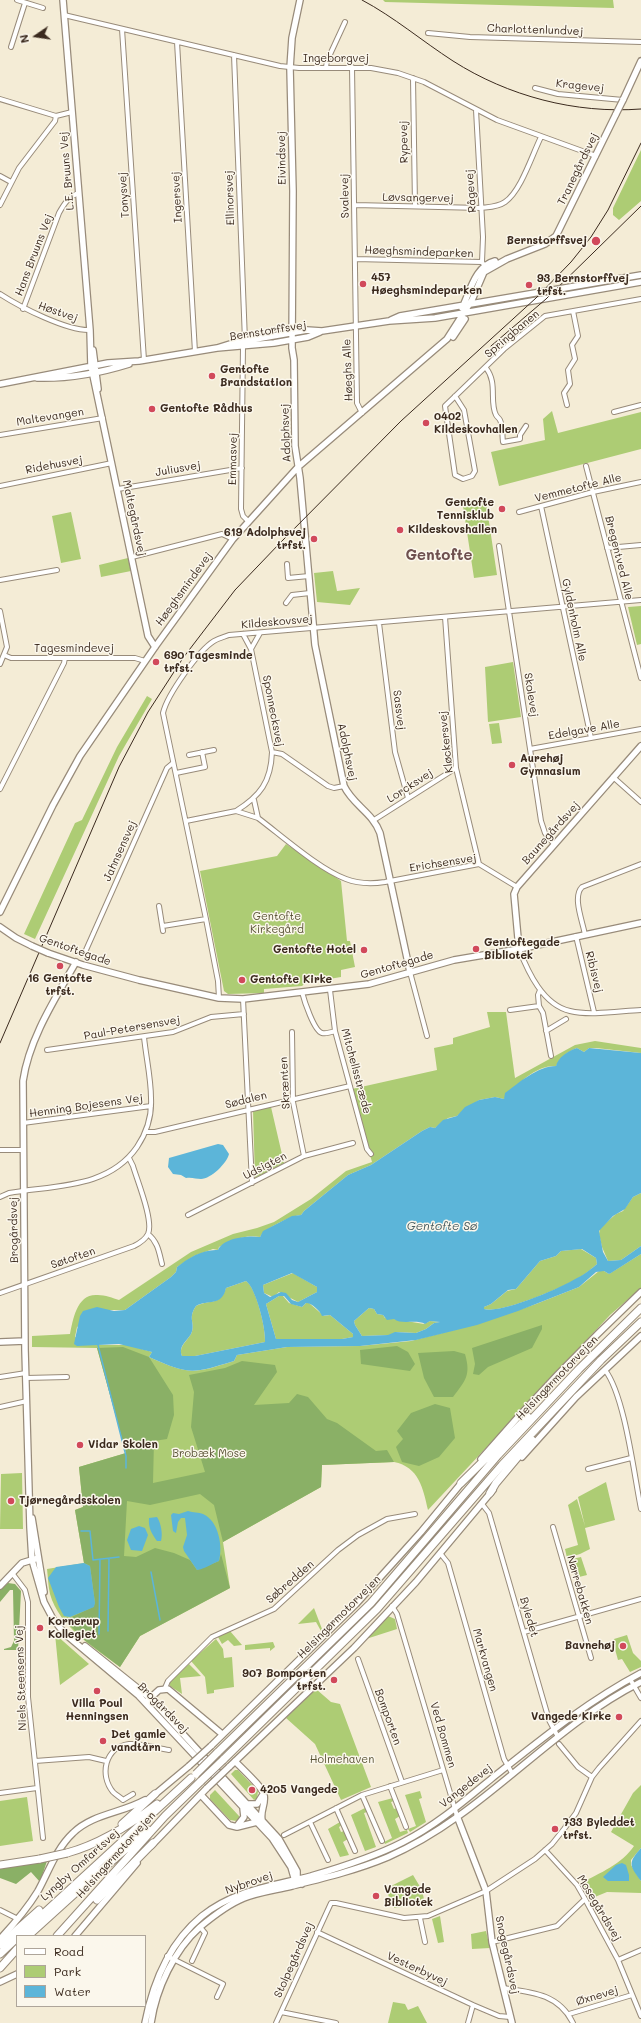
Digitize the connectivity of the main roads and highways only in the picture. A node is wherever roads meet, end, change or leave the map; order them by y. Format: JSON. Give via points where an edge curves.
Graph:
{"nodes":[{"id":1,"x":641,"y":1302,"type":"edge"},
{"id":2,"x":639,"y":1310,"type":"edge"},
{"id":3,"x":641,"y":1322,"type":"edge"},
{"id":4,"x":580,"y":1369,"type":"junction"},
{"id":5,"x":555,"y":1409,"type":"junction"},
{"id":6,"x":461,"y":1483,"type":"road end"},
{"id":7,"x":490,"y":1493,"type":"road end"},
{"id":8,"x":193,"y":1776,"type":"junction"},
{"id":9,"x":155,"y":1794,"type":"road end"},
{"id":10,"x":165,"y":1816,"type":"junction"},
{"id":11,"x":125,"y":1840,"type":"junction"},
{"id":12,"x":153,"y":1842,"type":"road end"},
{"id":13,"x":92,"y":1844,"type":"junction"},
{"id":14,"x":0,"y":1865,"type":"edge"},
{"id":15,"x":60,"y":1934,"type":"edge"},
{"id":16,"x":20,"y":1935,"type":"edge"},
{"id":17,"x":29,"y":1935,"type":"edge"},
{"id":18,"x":16,"y":1939,"type":"edge"},
{"id":19,"x":0,"y":1945,"type":"edge"},
{"id":20,"x":16,"y":1949,"type":"edge"},
{"id":21,"x":16,"y":1949,"type":"edge"},
{"id":22,"x":0,"y":1954,"type":"edge"},
{"id":23,"x":0,"y":1963,"type":"edge"},
{"id":24,"x":0,"y":1968,"type":"edge"}],
"edges":[{"from":1,"to":2,"type":"highway"},
{"from":2,"to":4,"type":"highway","name":"Helsingørmotorvejen"},
{"from":3,"to":5,"type":"highway","name":"Helsingørmotorvejen"},
{"from":4,"to":6,"type":"highway","via":[[575,1368]]},
{"from":4,"to":8,"type":"highway","name":"Helsingørmotorvejen","bridge":true,"via":[[498,1455],[371,1602]]},
{"from":5,"to":7,"type":"highway","via":[[553,1416]]},
{"from":5,"to":10,"type":"highway","name":"Helsingørmotorvejen","bridge":true,"via":[[376,1608]]},
{"from":8,"to":11,"type":"highway","name":"Lyngby Omfartsvej"},
{"from":8,"to":13,"type":"highway","name":"Helsingørmotorvejen","via":[[139,1818]]},
{"from":9,"to":13,"type":"highway","via":[[120,1825]]},
{"from":10,"to":15,"type":"highway","name":"Helsingørmotorvejen"},
{"from":10,"to":17,"type":"highway","name":"Lyngby Omfartsvej","via":[[116,1856]]},
{"from":11,"to":16,"type":"highway","name":"Lyngby Omfartsvej"},
{"from":11,"to":19,"type":"highway","via":[[120,1840]]},
{"from":12,"to":15,"type":"highway","via":[[71,1927]]},
{"from":13,"to":14,"type":"highway","name":"Helsingørmotorvejen","bridge":true,"via":[[40,1859]]},
{"from":18,"to":22,"type":"highway","name":"Lyngby Omfartsvej"},
{"from":20,"to":23,"type":"highway"},
{"from":21,"to":24,"type":"highway"}]}
